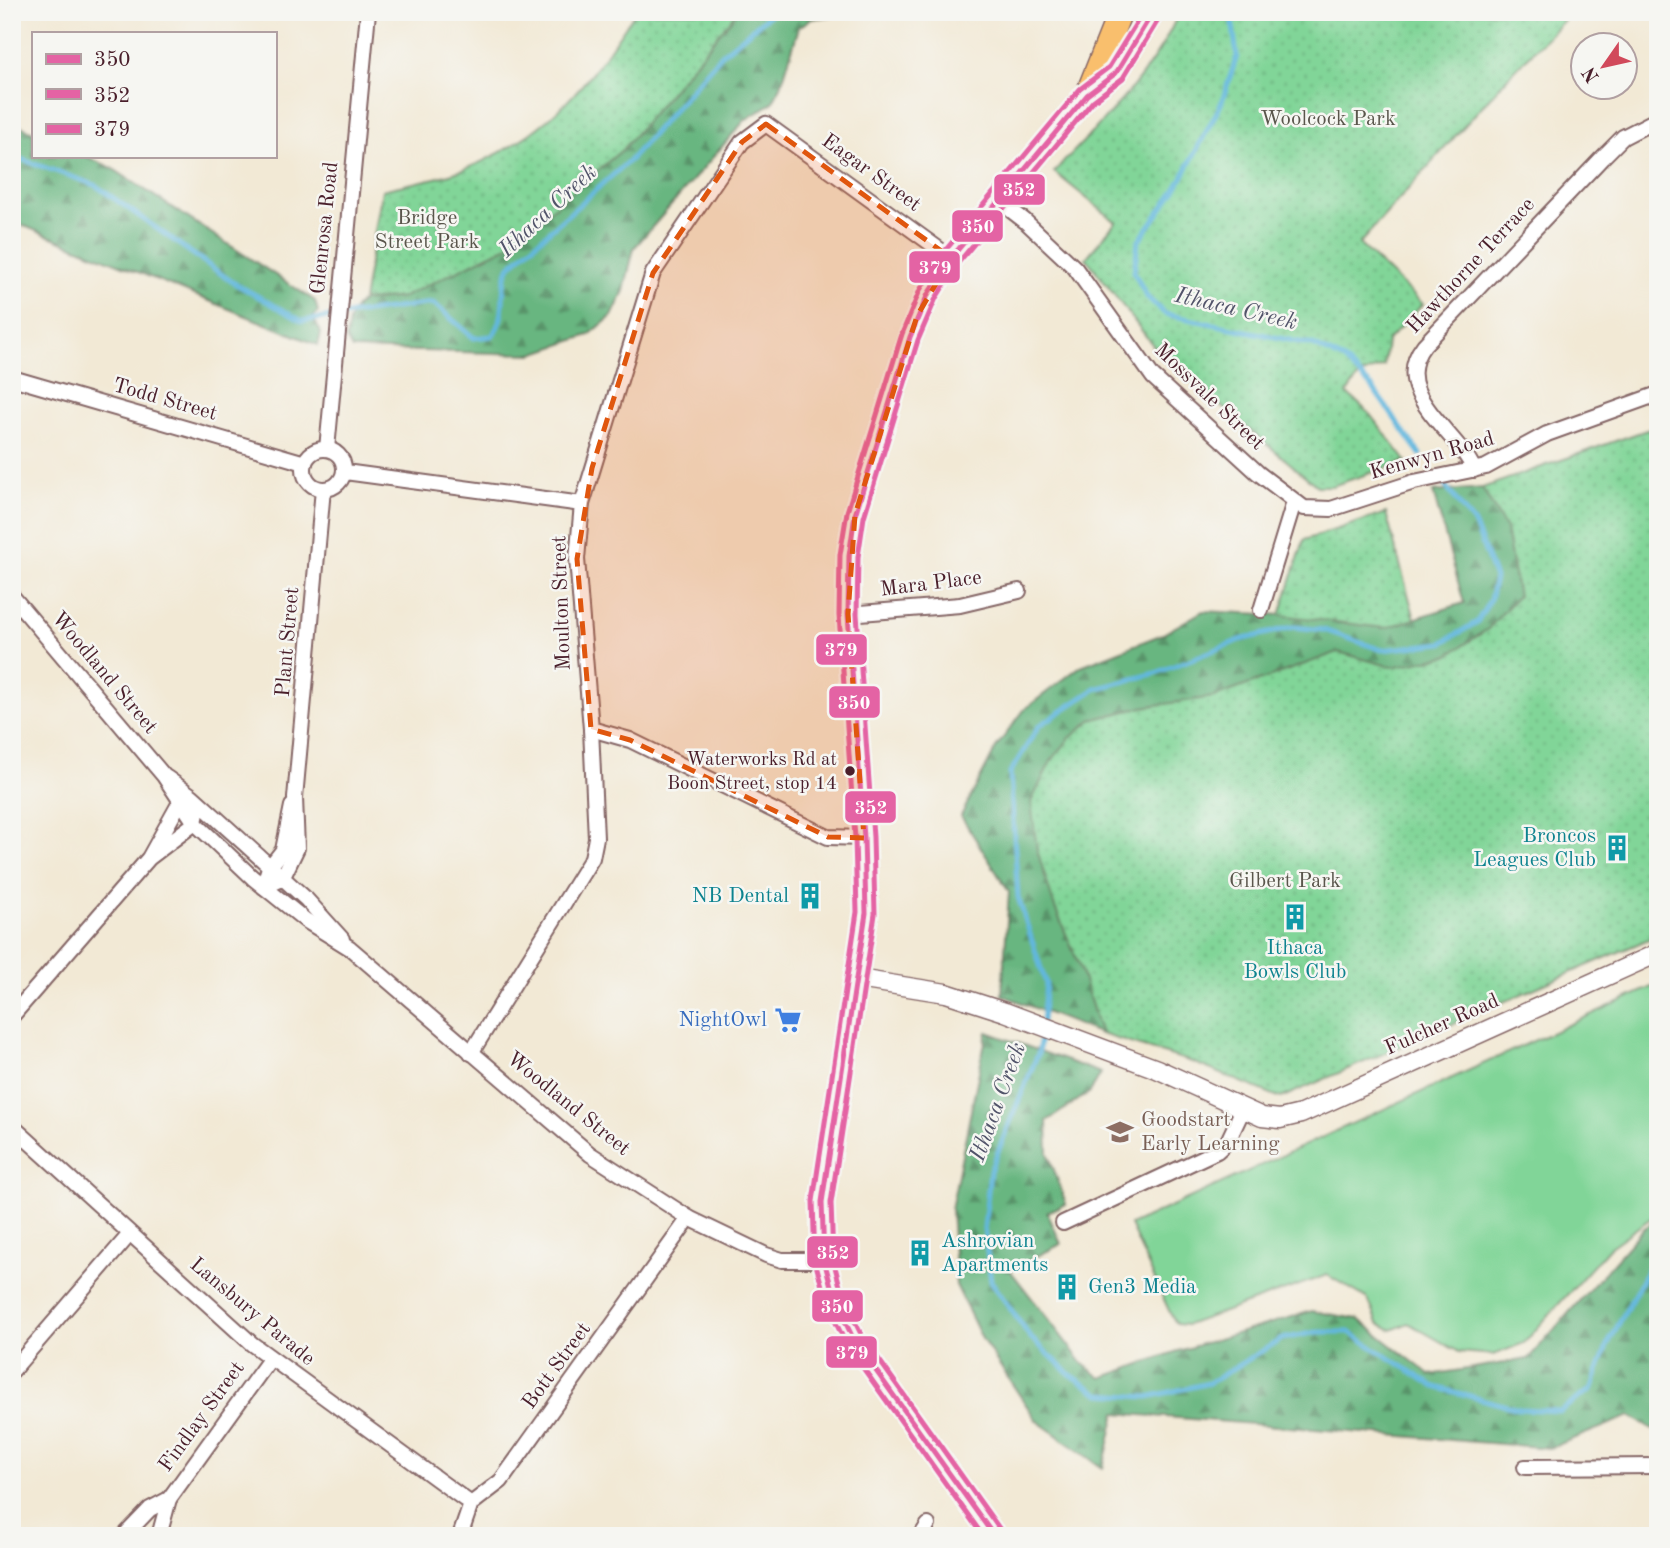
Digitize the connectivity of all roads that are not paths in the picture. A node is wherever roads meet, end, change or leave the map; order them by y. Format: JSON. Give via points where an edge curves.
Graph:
{"nodes":[{"id":1,"x":368,"y":12,"type":"edge"},
{"id":2,"x":1119,"y":12,"type":"edge"},
{"id":3,"x":1149,"y":20,"type":"edge"},
{"id":4,"x":1087,"y":95,"type":"junction"},
{"id":5,"x":1658,"y":119,"type":"edge"},
{"id":6,"x":766,"y":124,"type":"joint"},
{"id":7,"x":999,"y":201,"type":"junction"},
{"id":8,"x":951,"y":258,"type":"junction"},
{"id":9,"x":12,"y":378,"type":"edge"},
{"id":10,"x":1658,"y":394,"type":"edge"},
{"id":11,"x":327,"y":449,"type":"junction"},
{"id":12,"x":305,"y":463,"type":"junction"},
{"id":13,"x":1474,"y":470,"type":"junction"},
{"id":14,"x":345,"y":471,"type":"junction"},
{"id":15,"x":323,"y":489,"type":"junction"},
{"id":16,"x":1294,"y":502,"type":"junction"},
{"id":17,"x":582,"y":504,"type":"junction"},
{"id":18,"x":1019,"y":591,"type":"dead end"},
{"id":19,"x":12,"y":596,"type":"edge"},
{"id":20,"x":1261,"y":610,"type":"dead end"},
{"id":21,"x":848,"y":614,"type":"junction"},
{"id":22,"x":591,"y":729,"type":"junction"},
{"id":23,"x":164,"y":776,"type":"junction"},
{"id":24,"x":295,"y":798,"type":"junction"},
{"id":25,"x":199,"y":803,"type":"junction"},
{"id":26,"x":180,"y":804,"type":"junction"},
{"id":27,"x":195,"y":823,"type":"junction"},
{"id":28,"x":863,"y":838,"type":"junction"},
{"id":29,"x":149,"y":858,"type":"junction"},
{"id":30,"x":269,"y":868,"type":"junction"},
{"id":31,"x":282,"y":879,"type":"junction"},
{"id":32,"x":264,"y":887,"type":"junction"},
{"id":33,"x":350,"y":948,"type":"junction"},
{"id":34,"x":1658,"y":953,"type":"edge"},
{"id":35,"x":858,"y":979,"type":"junction"},
{"id":36,"x":12,"y":1016,"type":"edge"},
{"id":37,"x":471,"y":1053,"type":"junction"},
{"id":38,"x":1243,"y":1109,"type":"junction"},
{"id":39,"x":15,"y":1130,"type":"edge"},
{"id":40,"x":689,"y":1218,"type":"junction"},
{"id":41,"x":1063,"y":1223,"type":"dead end"},
{"id":42,"x":130,"y":1234,"type":"junction"},
{"id":43,"x":824,"y":1260,"type":"junction"},
{"id":44,"x":270,"y":1359,"type":"junction"},
{"id":45,"x":12,"y":1371,"type":"edge"},
{"id":46,"x":1658,"y":1466,"type":"edge"},
{"id":47,"x":1525,"y":1467,"type":"dead end"},
{"id":48,"x":169,"y":1499,"type":"junction"},
{"id":49,"x":471,"y":1504,"type":"junction"},
{"id":50,"x":124,"y":1536,"type":"edge"},
{"id":51,"x":159,"y":1536,"type":"edge"},
{"id":52,"x":460,"y":1536,"type":"edge"},
{"id":53,"x":994,"y":1536,"type":"edge"}],
"edges":[{"from":1,"to":11,"type":"street","name":"Glenrosa Road"},
{"from":2,"to":4,"type":"main road"},
{"from":3,"to":4,"type":"main road","via":[[1116,73]]},
{"from":4,"to":7,"type":"main road"},
{"from":5,"to":13,"type":"street","name":"Hawthorne Terrace","via":[[1623,137],[1415,358],[1419,398],[1467,453]]},
{"from":6,"to":8,"type":"street","name":"Eagar Street"},
{"from":6,"to":17,"type":"street","name":"Moulton Street","via":[[742,142],[653,273]]},
{"from":7,"to":8,"type":"main road"},
{"from":7,"to":16,"type":"street","name":"Mossvale Street","via":[[1075,268],[1153,377]]},
{"from":8,"to":21,"type":"main road","via":[[917,316],[855,515],[847,574]]},
{"from":9,"to":12,"type":"street","name":"Todd Street"},
{"from":10,"to":13,"type":"street","name":"Kenwyn Road","via":[[1566,426]]},
{"from":11,"to":12,"type":"street","via":[[313,452]]},
{"from":11,"to":14,"type":"street","via":[[340,457]]},
{"from":12,"to":15,"type":"street","via":[[308,480]]},
{"from":13,"to":16,"type":"street","name":"Kenwyn Road","via":[[1414,482],[1321,511]]},
{"from":14,"to":15,"type":"street","via":[[338,485]]},
{"from":14,"to":17,"type":"street"},
{"from":15,"to":24,"type":"street","name":"Plant Street"},
{"from":16,"to":20,"type":"street"},
{"from":17,"to":22,"type":"street","name":"Moulton Street","via":[[578,559]]},
{"from":18,"to":21,"type":"street","name":"Mara Place","via":[[960,605]]},
{"from":19,"to":23,"type":"street","name":"Woodland Street"},
{"from":21,"to":28,"type":"main road"},
{"from":22,"to":28,"type":"street","via":[[629,740],[828,837]]},
{"from":22,"to":37,"type":"street","name":"Moulton Street","via":[[596,838],[592,858]]},
{"from":23,"to":25,"type":"street","name":"Woodland Street"},
{"from":23,"to":26,"type":"street","name":"Woodland Street"},
{"from":24,"to":30,"type":"street","name":"Plant Street","via":[[283,850]]},
{"from":24,"to":31,"type":"street","name":"Plant Street","via":[[297,848]]},
{"from":25,"to":26,"type":"street"},
{"from":25,"to":27,"type":"street"},
{"from":25,"to":30,"type":"street","name":"Woodland Street"},
{"from":26,"to":27,"type":"street","name":"Woodland Street"},
{"from":26,"to":29,"type":"street"},
{"from":27,"to":29,"type":"street"},
{"from":27,"to":32,"type":"street","name":"Woodland Street"},
{"from":28,"to":35,"type":"main road","via":[[866,913]]},
{"from":29,"to":36,"type":"street"},
{"from":30,"to":31,"type":"street","name":"Woodland Street"},
{"from":30,"to":32,"type":"street","name":"Plant Street"},
{"from":31,"to":32,"type":"street"},
{"from":31,"to":33,"type":"street","name":"Woodland Street"},
{"from":32,"to":33,"type":"street","name":"Woodland Street"},
{"from":33,"to":37,"type":"street","name":"Woodland Street"},
{"from":34,"to":38,"type":"street","name":"Fulcher Road","via":[[1295,1116],[1271,1119]]},
{"from":35,"to":38,"type":"street","name":"Fulcher Road","via":[[946,993],[1005,1012],[1157,1069]]},
{"from":35,"to":43,"type":"main road","via":[[824,1187]]},
{"from":37,"to":40,"type":"street","name":"Woodland Street","via":[[590,1154]]},
{"from":38,"to":41,"type":"street","via":[[1228,1140],[1217,1151]]},
{"from":39,"to":42,"type":"street","name":"Lansbury Parade"},
{"from":40,"to":43,"type":"street","name":"Woodland Street","via":[[775,1258]]},
{"from":40,"to":49,"type":"street","name":"Bott Street","via":[[501,1481]]},
{"from":42,"to":44,"type":"street","name":"Lansbury Parade"},
{"from":42,"to":45,"type":"street"},
{"from":43,"to":53,"type":"main road","via":[[835,1301],[858,1347]]},
{"from":44,"to":48,"type":"street","name":"Findlay Street"},
{"from":44,"to":49,"type":"street","name":"Lansbury Parade"},
{"from":46,"to":47,"type":"street"},
{"from":48,"to":50,"type":"street","name":"Findlay Street","via":[[150,1509]]},
{"from":48,"to":51,"type":"street","name":"Findlay Street"},
{"from":49,"to":52,"type":"street"}]}
